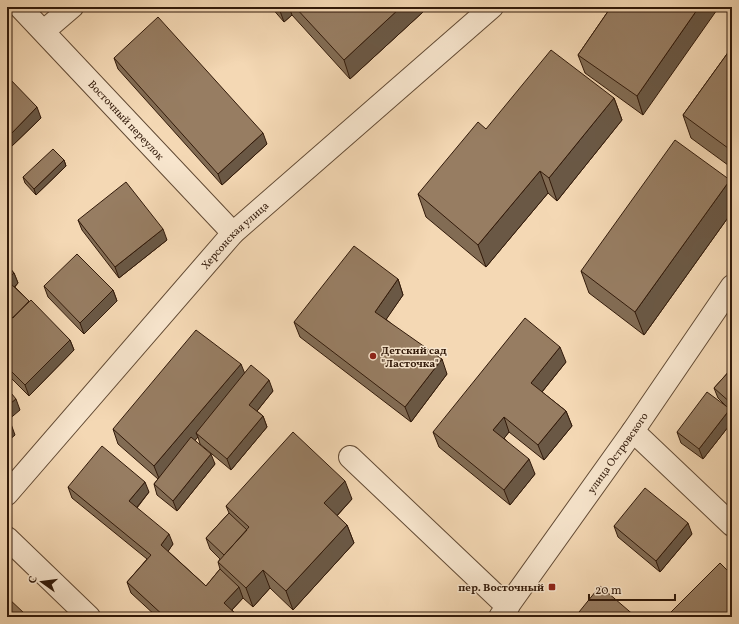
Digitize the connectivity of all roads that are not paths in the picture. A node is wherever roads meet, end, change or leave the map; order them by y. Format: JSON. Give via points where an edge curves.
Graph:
{"nodes":[{"id":1,"x":20,"y":7,"type":"edge"},
{"id":2,"x":72,"y":7,"type":"edge"},
{"id":3,"x":492,"y":7,"type":"edge"},
{"id":4,"x":44,"y":31,"type":"junction"},
{"id":5,"x":233,"y":233,"type":"junction"},
{"id":6,"x":732,"y":286,"type":"edge"},
{"id":7,"x":633,"y":431,"type":"junction"},
{"id":8,"x":350,"y":457,"type":"dead end"},
{"id":9,"x":7,"y":494,"type":"edge"},
{"id":10,"x":732,"y":525,"type":"edge"},
{"id":11,"x":7,"y":538,"type":"edge"},
{"id":12,"x":504,"y":612,"type":"edge"},
{"id":13,"x":90,"y":617,"type":"edge"}],
"edges":[{"from":1,"to":4,"type":"street","name":"Восточный переулок"},
{"from":2,"to":4,"type":"street"},
{"from":3,"to":5,"type":"street","name":"Херсонская улица"},
{"from":4,"to":5,"type":"street","name":"Восточный переулок"},
{"from":5,"to":9,"type":"street","name":"Херсонская улица"},
{"from":6,"to":7,"type":"street","name":"улица Островского"},
{"from":7,"to":10,"type":"street"},
{"from":7,"to":12,"type":"street","name":"улица Островского"},
{"from":8,"to":12,"type":"street"},
{"from":11,"to":13,"type":"street"}]}
